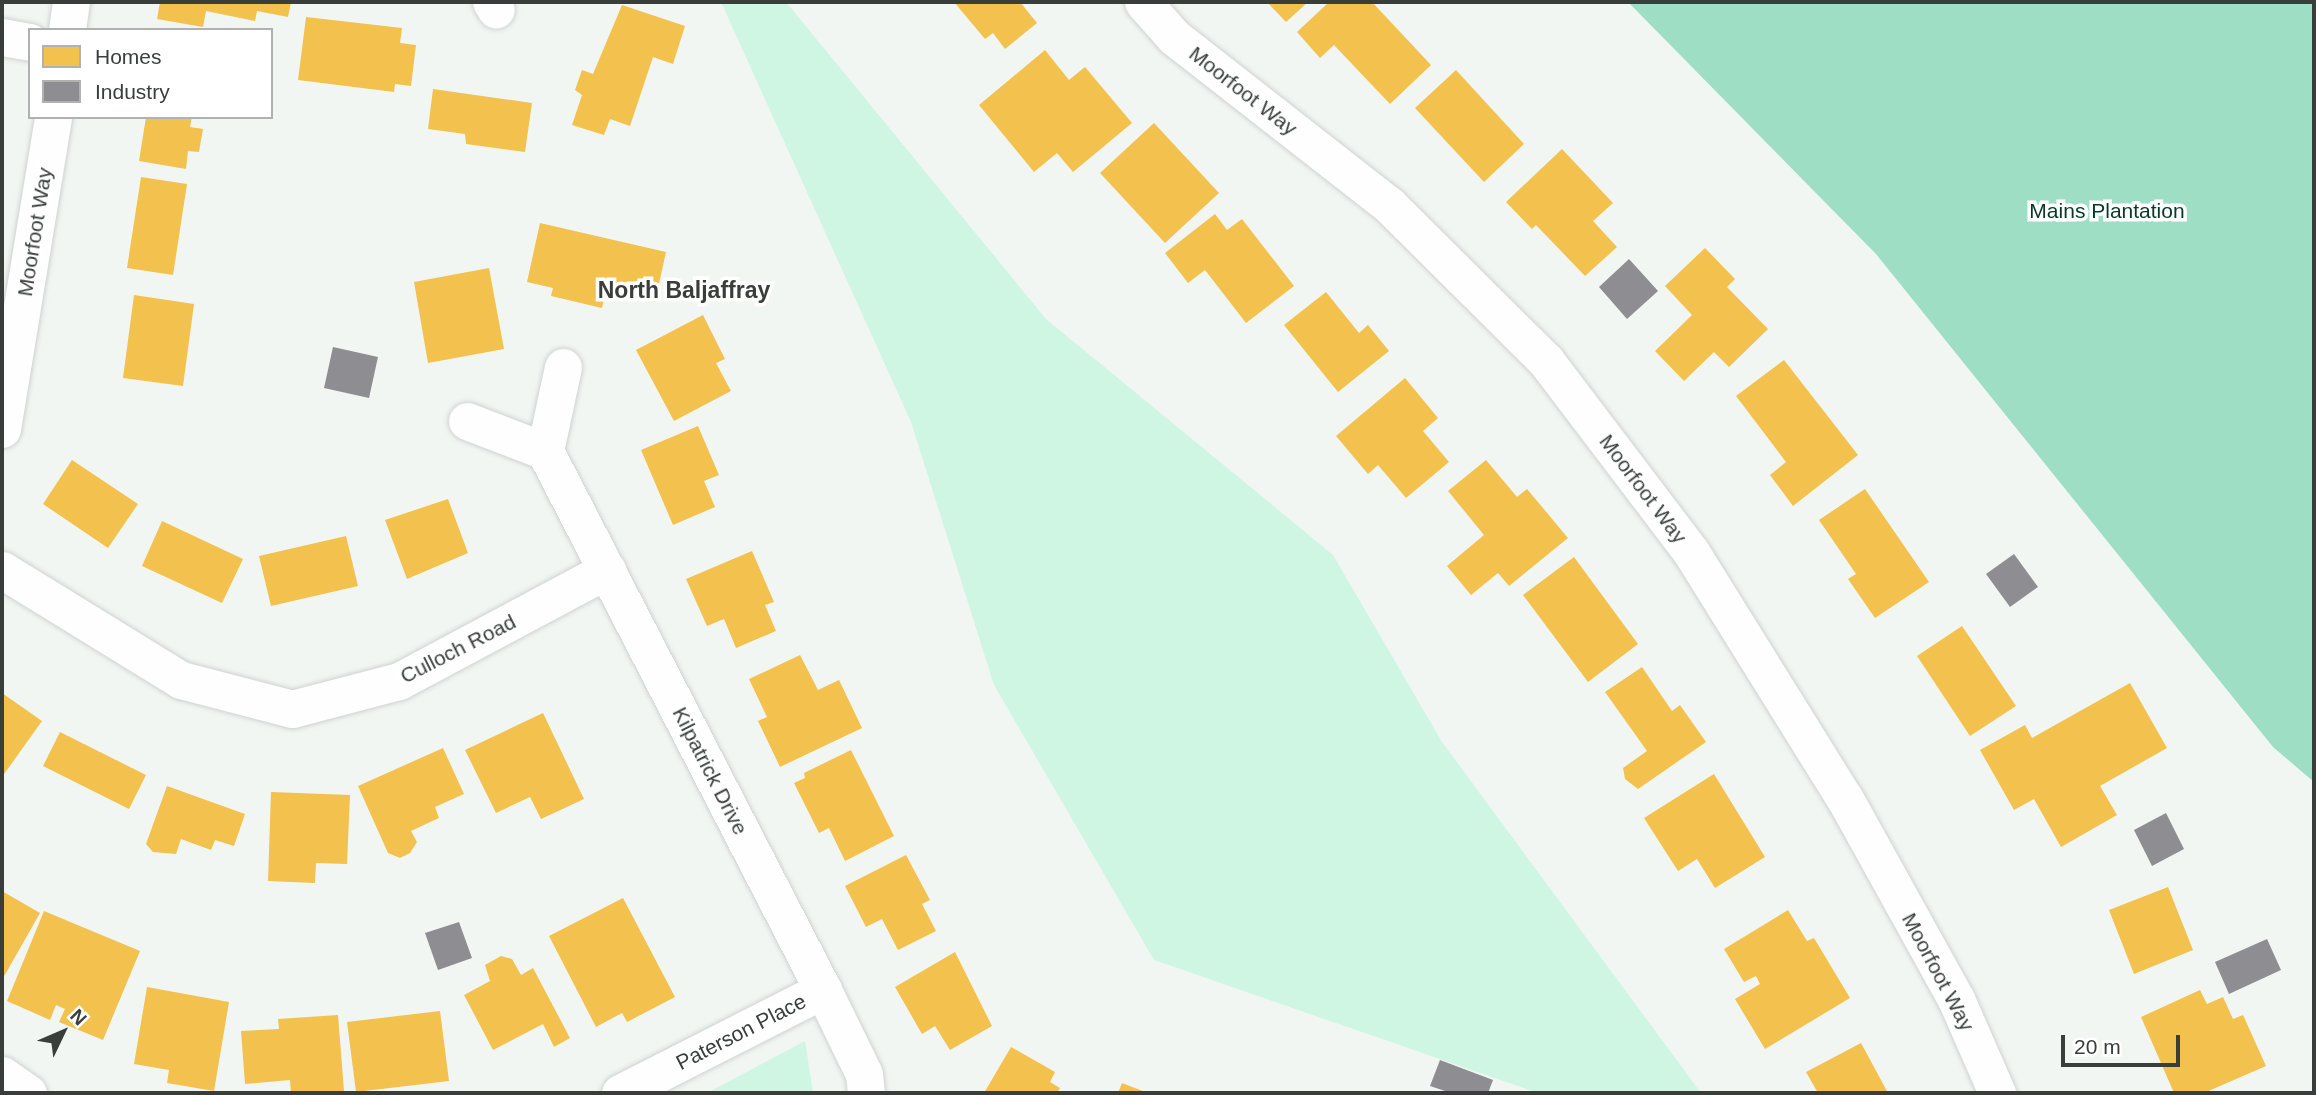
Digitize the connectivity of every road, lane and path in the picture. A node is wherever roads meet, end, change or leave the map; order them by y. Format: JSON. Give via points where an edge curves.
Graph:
{"nodes":[{"id":1,"x":71,"y":2,"type":"edge"},
{"id":2,"x":1143,"y":2,"type":"edge"},
{"id":3,"x":67,"y":28,"type":"edge"},
{"id":4,"x":2,"y":37,"type":"edge"},
{"id":5,"x":28,"y":42,"type":"edge"},
{"id":6,"x":53,"y":119,"type":"edge"},
{"id":7,"x":563,"y":368,"type":"dead end"},
{"id":8,"x":467,"y":421,"type":"dead end"},
{"id":9,"x":2,"y":429,"type":"edge"},
{"id":10,"x":545,"y":451,"type":"junction"},
{"id":11,"x":2,"y":570,"type":"edge"},
{"id":12,"x":607,"y":570,"type":"junction"},
{"id":13,"x":823,"y":990,"type":"junction"},
{"id":14,"x":2,"y":1075,"type":"edge"},
{"id":15,"x":28,"y":1093,"type":"edge"},
{"id":16,"x":620,"y":1093,"type":"edge"},
{"id":17,"x":866,"y":1093,"type":"edge"},
{"id":18,"x":1997,"y":1093,"type":"edge"}],
"edges":[{"from":1,"to":3,"type":"street"},
{"from":2,"to":18,"type":"street","name":"Moorfoot Way","via":[[1174,37],[1389,205],[1546,361],[1691,552],[1845,799],[1956,999]]},
{"from":4,"to":5,"type":"street"},
{"from":6,"to":9,"type":"street","name":"Moorfoot Way"},
{"from":7,"to":10,"type":"street"},
{"from":8,"to":10,"type":"street"},
{"from":10,"to":12,"type":"street","name":"Kilpatrick Drive"},
{"from":11,"to":12,"type":"street","name":"Culloch Road","via":[[181,680],[292,709],[399,681]]},
{"from":12,"to":13,"type":"street","name":"Kilpatrick Drive"},
{"from":13,"to":16,"type":"street","name":"Paterson Place"},
{"from":13,"to":17,"type":"street","name":"Kilpatrick Drive","via":[[864,1074]]},
{"from":14,"to":15,"type":"street"}]}
